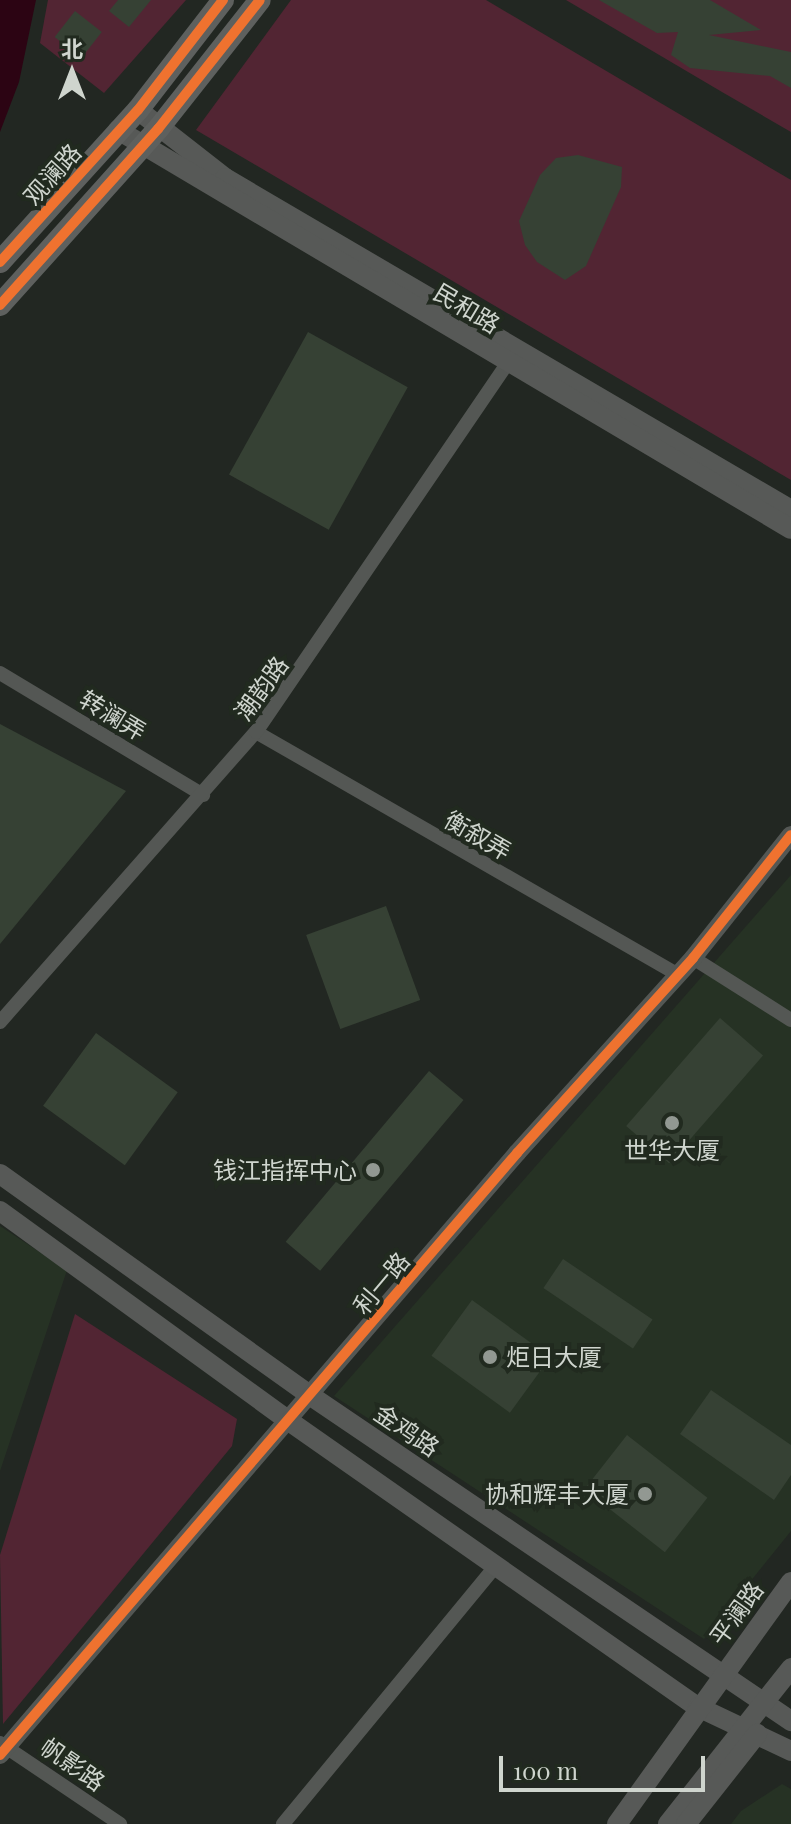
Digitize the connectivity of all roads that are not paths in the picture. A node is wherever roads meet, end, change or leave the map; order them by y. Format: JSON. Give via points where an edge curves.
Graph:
{"nodes":[{"id":1,"x":223,"y":0,"type":"edge"},
{"id":2,"x":260,"y":0,"type":"edge"},
{"id":3,"x":138,"y":110,"type":"junction"},
{"id":4,"x":158,"y":129,"type":"junction"},
{"id":5,"x":118,"y":130,"type":"junction"},
{"id":6,"x":138,"y":145,"type":"junction"},
{"id":7,"x":0,"y":262,"type":"edge"},
{"id":8,"x":0,"y":305,"type":"edge"},
{"id":9,"x":513,"y":356,"type":"junction"},
{"id":10,"x":791,"y":510,"type":"edge"},
{"id":11,"x":791,"y":529,"type":"edge"},
{"id":12,"x":0,"y":673,"type":"edge"},
{"id":13,"x":256,"y":732,"type":"junction"},
{"id":14,"x":203,"y":795,"type":"junction"},
{"id":15,"x":791,"y":835,"type":"edge"},
{"id":16,"x":693,"y":958,"type":"junction"},
{"id":17,"x":678,"y":975,"type":"junction"},
{"id":18,"x":791,"y":1020,"type":"edge"},
{"id":19,"x":0,"y":1022,"type":"edge"},
{"id":20,"x":0,"y":1174,"type":"edge"},
{"id":21,"x":0,"y":1211,"type":"edge"},
{"id":22,"x":311,"y":1396,"type":"junction"},
{"id":23,"x":289,"y":1421,"type":"junction"},
{"id":24,"x":496,"y":1566,"type":"junction"},
{"id":25,"x":791,"y":1582,"type":"edge"},
{"id":26,"x":791,"y":1668,"type":"edge"},
{"id":27,"x":723,"y":1674,"type":"junction"},
{"id":28,"x":765,"y":1704,"type":"junction"},
{"id":29,"x":698,"y":1707,"type":"junction"},
{"id":30,"x":791,"y":1721,"type":"edge"},
{"id":31,"x":748,"y":1731,"type":"junction"},
{"id":32,"x":3,"y":1748,"type":"edge"},
{"id":33,"x":791,"y":1751,"type":"edge"},
{"id":34,"x":120,"y":1824,"type":"edge"},
{"id":35,"x":283,"y":1824,"type":"edge"},
{"id":36,"x":617,"y":1824,"type":"edge"},
{"id":37,"x":668,"y":1824,"type":"edge"},
{"id":38,"x":686,"y":1824,"type":"edge"}],
"edges":[{"from":1,"to":3,"type":"main road","name":"观澜路"},
{"from":2,"to":4,"type":"main road","name":"观澜路"},
{"from":3,"to":4,"type":"main road","name":"民和路"},
{"from":3,"to":5,"type":"main road","name":"观澜路"},
{"from":4,"to":6,"type":"main road","name":"观澜路"},
{"from":4,"to":9,"type":"main road","name":"民和路","via":[[225,178]]},
{"from":5,"to":6,"type":"main road","name":"民和路"},
{"from":5,"to":7,"type":"main road","name":"观澜路"},
{"from":6,"to":8,"type":"main road","name":"观澜路"},
{"from":6,"to":9,"type":"main road","name":"民和路"},
{"from":9,"to":10,"type":"main road","name":"民和路"},
{"from":9,"to":11,"type":"main road","name":"民和路"},
{"from":9,"to":13,"type":"street","name":"潮韵路"},
{"from":12,"to":14,"type":"street","name":"转澜弄"},
{"from":13,"to":14,"type":"street","name":"潮韵路"},
{"from":13,"to":17,"type":"street","name":"衡叙弄"},
{"from":14,"to":19,"type":"street","name":"潮韵路"},
{"from":15,"to":16,"type":"street","name":"利一路"},
{"from":16,"to":17,"type":"street","name":"利一路"},
{"from":16,"to":18,"type":"street"},
{"from":17,"to":22,"type":"street","name":"利一路","via":[[517,1153]]},
{"from":20,"to":22,"type":"main road","name":"金鸡路"},
{"from":21,"to":23,"type":"main road"},
{"from":22,"to":23,"type":"street","name":"利一路"},
{"from":22,"to":27,"type":"main road","name":"金鸡路"},
{"from":23,"to":24,"type":"main road"},
{"from":23,"to":32,"type":"street","name":"利一路"},
{"from":24,"to":29,"type":"main road"},
{"from":24,"to":35,"type":"street"},
{"from":25,"to":27,"type":"main road","name":"平澜路"},
{"from":26,"to":28,"type":"main road"},
{"from":27,"to":28,"type":"main road","name":"金鸡路"},
{"from":27,"to":29,"type":"main road","name":"平澜路"},
{"from":28,"to":30,"type":"main road","name":"金鸡路"},
{"from":28,"to":31,"type":"main road"},
{"from":29,"to":31,"type":"main road"},
{"from":29,"to":36,"type":"main road","name":"平澜路"},
{"from":31,"to":33,"type":"main road"},
{"from":31,"to":37,"type":"main road"},
{"from":31,"to":38,"type":"main road"},
{"from":32,"to":34,"type":"street","name":"帆影路"}]}
